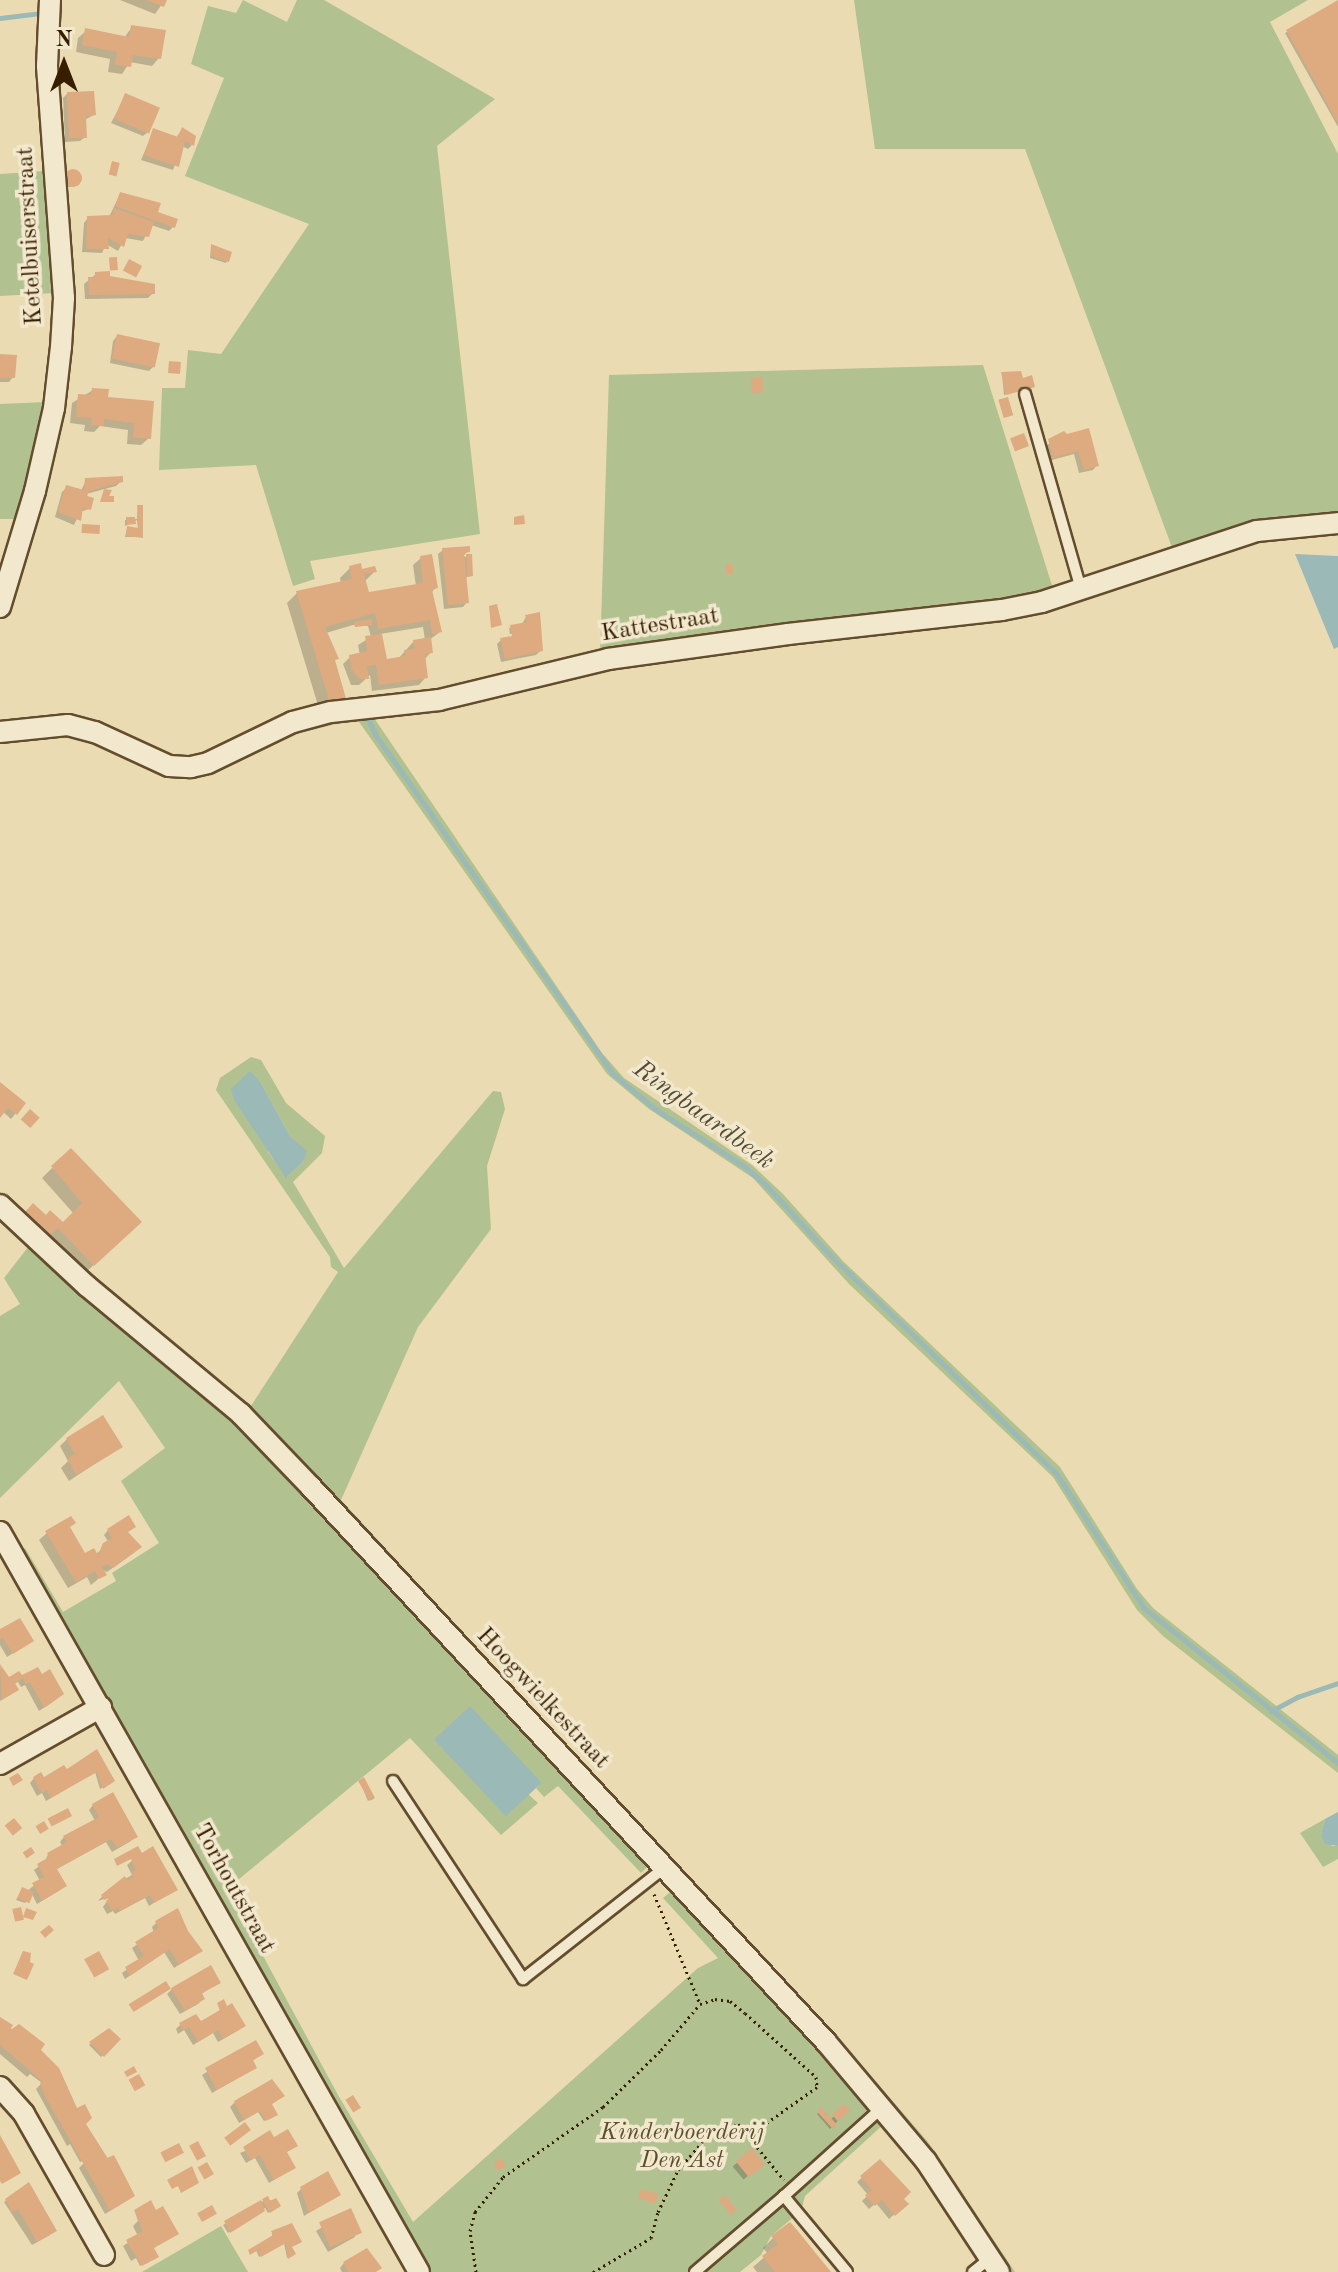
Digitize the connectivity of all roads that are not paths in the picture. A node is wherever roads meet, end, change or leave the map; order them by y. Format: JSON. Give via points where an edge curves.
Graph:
{"nodes":[{"id":1,"x":50,"y":0,"type":"edge"},
{"id":2,"x":1025,"y":394,"type":"dead end"},
{"id":3,"x":1338,"y":523,"type":"edge"},
{"id":4,"x":1081,"y":589,"type":"junction"},
{"id":5,"x":0,"y":607,"type":"edge"},
{"id":6,"x":0,"y":732,"type":"edge"},
{"id":7,"x":0,"y":1205,"type":"edge"},
{"id":8,"x":0,"y":1532,"type":"edge"},
{"id":9,"x":101,"y":1707,"type":"junction"},
{"id":10,"x":0,"y":1764,"type":"edge"},
{"id":11,"x":393,"y":1781,"type":"dead end"},
{"id":12,"x":658,"y":1872,"type":"junction"},
{"id":13,"x":0,"y":2087,"type":"edge"},
{"id":14,"x":883,"y":2107,"type":"junction"},
{"id":15,"x":788,"y":2193,"type":"junction"},
{"id":16,"x":104,"y":2255,"type":"dead end"},
{"id":17,"x":994,"y":2265,"type":"edge"},
{"id":18,"x":419,"y":2272,"type":"edge"},
{"id":19,"x":695,"y":2272,"type":"edge"},
{"id":20,"x":847,"y":2272,"type":"edge"},
{"id":21,"x":973,"y":2272,"type":"edge"}],
"edges":[{"from":1,"to":5,"type":"street","name":"Ketelbuiserstraat","via":[[47,66],[64,298],[61,347],[35,491]]},
{"from":2,"to":4,"type":"lane"},
{"from":3,"to":4,"type":"street","name":"Kattestraat","via":[[1257,531]]},
{"from":4,"to":6,"type":"street","name":"Kattestraat","via":[[1002,610],[608,659],[439,700],[331,712],[293,722],[191,767],[169,766],[68,725]]},
{"from":7,"to":12,"type":"street","name":"Hoogwielkestraat","via":[[87,1286],[241,1414]]},
{"from":8,"to":9,"type":"street","name":"Torhoutstraat"},
{"from":9,"to":10,"type":"street"},
{"from":9,"to":18,"type":"street","name":"Torhoutstraat"},
{"from":11,"to":12,"type":"lane","via":[[523,1979]]},
{"from":12,"to":14,"type":"street","name":"Hoogwielkestraat"},
{"from":13,"to":16,"type":"street","via":[[24,2114]]},
{"from":14,"to":15,"type":"lane"},
{"from":14,"to":17,"type":"street","name":"Hoogwielkestraat","via":[[926,2161]]},
{"from":15,"to":19,"type":"lane"},
{"from":15,"to":20,"type":"lane"},
{"from":17,"to":21,"type":"lane"}]}
